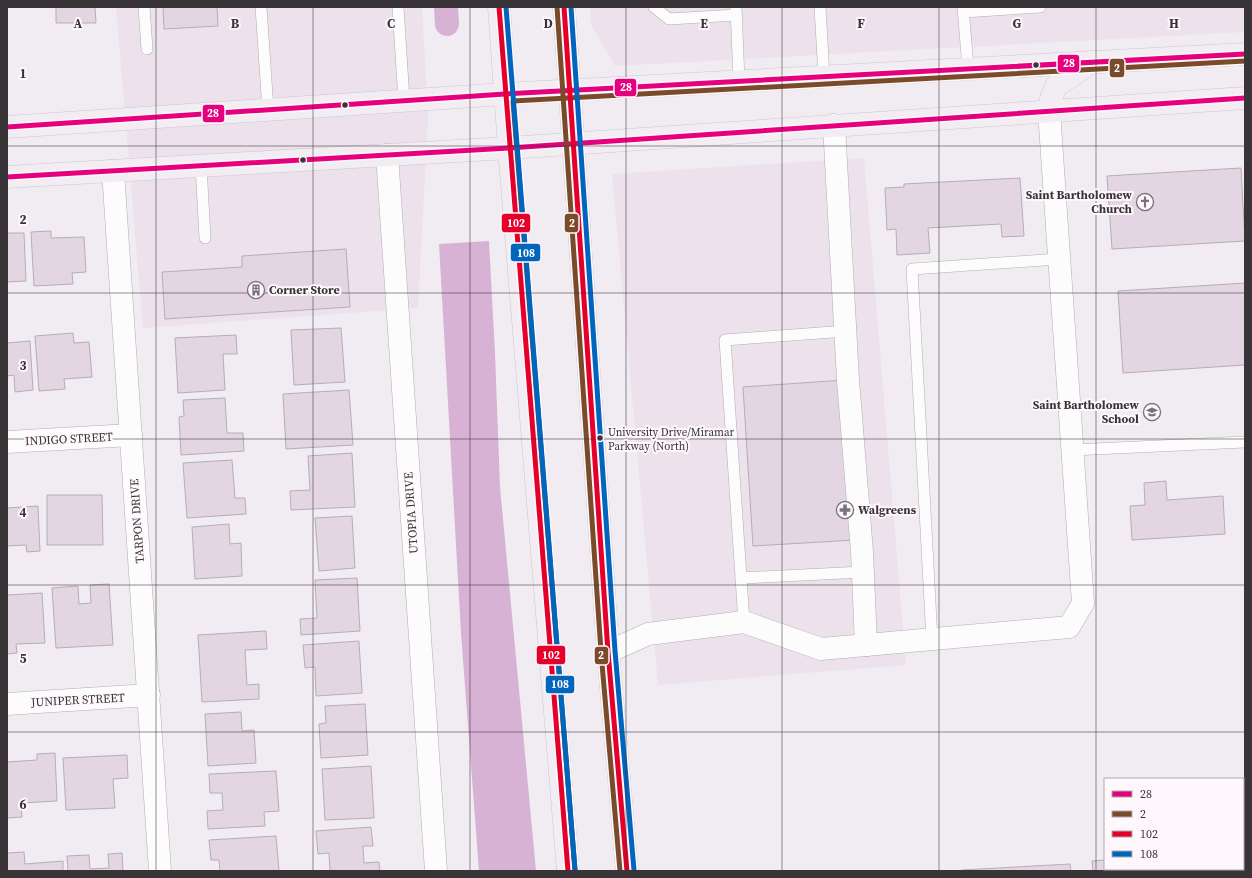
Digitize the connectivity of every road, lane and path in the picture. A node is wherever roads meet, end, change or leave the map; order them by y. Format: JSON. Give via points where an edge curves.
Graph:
{"nodes":[{"id":1,"x":144,"y":7,"type":"edge"},
{"id":2,"x":261,"y":7,"type":"edge"},
{"id":3,"x":398,"y":7,"type":"edge"},
{"id":4,"x":500,"y":7,"type":"edge"},
{"id":5,"x":564,"y":7,"type":"edge"},
{"id":6,"x":654,"y":7,"type":"edge"},
{"id":7,"x":820,"y":7,"type":"edge"},
{"id":8,"x":1040,"y":7,"type":"edge"},
{"id":9,"x":963,"y":10,"type":"edge"},
{"id":10,"x":736,"y":11,"type":"edge"},
{"id":11,"x":147,"y":49,"type":"dead end"},
{"id":12,"x":1245,"y":54,"type":"edge"},
{"id":13,"x":1092,"y":62,"type":"junction"},
{"id":14,"x":968,"y":68,"type":"junction"},
{"id":15,"x":824,"y":76,"type":"junction"},
{"id":16,"x":739,"y":81,"type":"junction"},
{"id":17,"x":569,"y":90,"type":"junction"},
{"id":18,"x":505,"y":94,"type":"junction"},
{"id":19,"x":1244,"y":97,"type":"edge"},
{"id":20,"x":404,"y":100,"type":"junction"},
{"id":21,"x":268,"y":110,"type":"junction"},
{"id":22,"x":1049,"y":111,"type":"junction"},
{"id":23,"x":834,"y":125,"type":"junction"},
{"id":24,"x":7,"y":127,"type":"edge"},
{"id":25,"x":572,"y":143,"type":"junction"},
{"id":26,"x":509,"y":148,"type":"junction"},
{"id":27,"x":387,"y":155,"type":"junction"},
{"id":28,"x":201,"y":166,"type":"junction"},
{"id":29,"x":113,"y":171,"type":"junction"},
{"id":30,"x":7,"y":177,"type":"edge"},
{"id":31,"x":205,"y":238,"type":"dead end"},
{"id":32,"x":1059,"y":259,"type":"junction"},
{"id":33,"x":846,"y":331,"type":"junction"},
{"id":34,"x":131,"y":435,"type":"junction"},
{"id":35,"x":7,"y":442,"type":"edge"},
{"id":36,"x":1245,"y":442,"type":"edge"},
{"id":37,"x":1072,"y":450,"type":"junction"},
{"id":38,"x":863,"y":572,"type":"junction"},
{"id":39,"x":741,"y":578,"type":"junction"},
{"id":40,"x":744,"y":622,"type":"junction"},
{"id":41,"x":932,"y":640,"type":"junction"},
{"id":42,"x":866,"y":645,"type":"junction"},
{"id":43,"x":608,"y":652,"type":"junction"},
{"id":44,"x":149,"y":695,"type":"junction"},
{"id":45,"x":7,"y":704,"type":"edge"},
{"id":46,"x":160,"y":871,"type":"edge"},
{"id":47,"x":436,"y":871,"type":"edge"},
{"id":48,"x":568,"y":871,"type":"edge"},
{"id":49,"x":627,"y":871,"type":"edge"}],
"edges":[{"from":1,"to":11,"type":"lane"},
{"from":2,"to":21,"type":"lane"},
{"from":3,"to":20,"type":"lane"},
{"from":4,"to":18,"type":"main road"},
{"from":5,"to":17,"type":"main road"},
{"from":6,"to":10,"type":"lane","via":[[669,19]]},
{"from":7,"to":15,"type":"lane"},
{"from":8,"to":9,"type":"lane"},
{"from":9,"to":14,"type":"lane"},
{"from":10,"to":16,"type":"lane"},
{"from":12,"to":13,"type":"main road"},
{"from":13,"to":14,"type":"main road"},
{"from":13,"to":22,"type":"main road","via":[[1056,86]]},
{"from":14,"to":15,"type":"main road"},
{"from":15,"to":16,"type":"main road"},
{"from":16,"to":17,"type":"main road"},
{"from":17,"to":18,"type":"main road"},
{"from":17,"to":25,"type":"main road"},
{"from":18,"to":20,"type":"main road"},
{"from":18,"to":26,"type":"main road"},
{"from":19,"to":22,"type":"main road"},
{"from":20,"to":21,"type":"main road"},
{"from":21,"to":24,"type":"main road"},
{"from":22,"to":23,"type":"main road"},
{"from":22,"to":32,"type":"street"},
{"from":23,"to":25,"type":"main road"},
{"from":23,"to":33,"type":"street"},
{"from":25,"to":26,"type":"main road"},
{"from":25,"to":43,"type":"main road"},
{"from":26,"to":27,"type":"main road"},
{"from":26,"to":48,"type":"main road"},
{"from":27,"to":28,"type":"main road"},
{"from":27,"to":47,"type":"street","name":"UTOPIA DRIVE"},
{"from":28,"to":29,"type":"main road"},
{"from":28,"to":31,"type":"lane"},
{"from":29,"to":30,"type":"main road"},
{"from":29,"to":34,"type":"street","name":"TARPON DRIVE"},
{"from":32,"to":37,"type":"street"},
{"from":32,"to":41,"type":"lane","via":[[912,269]]},
{"from":33,"to":38,"type":"street"},
{"from":33,"to":39,"type":"lane","via":[[725,340]]},
{"from":34,"to":35,"type":"street","name":"INDIGO STREET"},
{"from":34,"to":44,"type":"street","name":"TARPON DRIVE"},
{"from":36,"to":37,"type":"lane"},
{"from":37,"to":41,"type":"street","via":[[1082,603],[1069,627]]},
{"from":38,"to":39,"type":"lane"},
{"from":38,"to":42,"type":"street"},
{"from":39,"to":40,"type":"lane"},
{"from":40,"to":42,"type":"street","via":[[821,649]]},
{"from":40,"to":43,"type":"street","via":[[648,634]]},
{"from":41,"to":42,"type":"street"},
{"from":43,"to":49,"type":"main road"},
{"from":44,"to":45,"type":"street","name":"JUNIPER STREET"},
{"from":44,"to":46,"type":"street","name":"TARPON DRIVE"}]}
